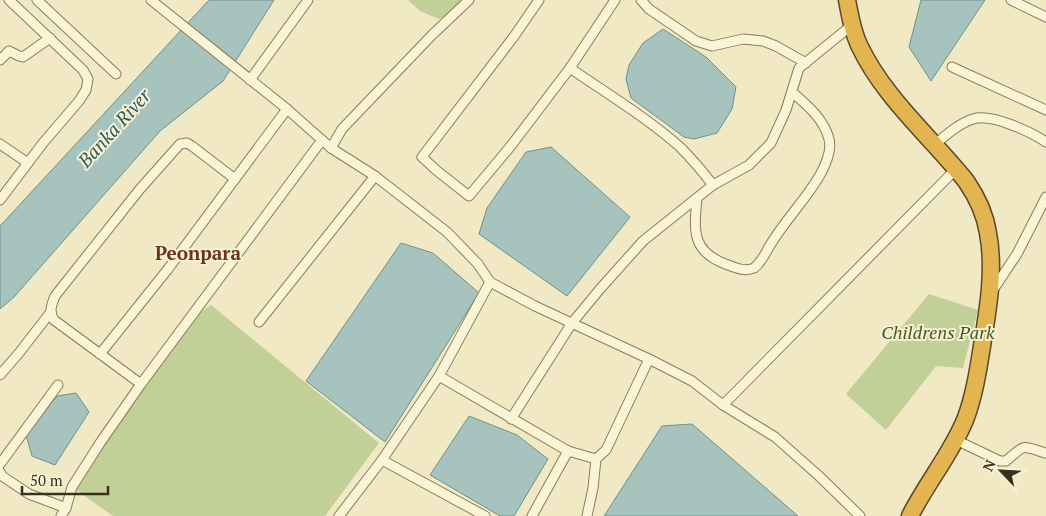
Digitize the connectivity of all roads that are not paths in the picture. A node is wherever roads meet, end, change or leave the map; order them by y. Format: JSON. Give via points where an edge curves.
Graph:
{"nodes":[{"id":1,"x":9,"y":0,"type":"edge"},
{"id":2,"x":37,"y":0,"type":"edge"},
{"id":3,"x":151,"y":0,"type":"edge"},
{"id":4,"x":308,"y":0,"type":"edge"},
{"id":5,"x":469,"y":0,"type":"edge"},
{"id":6,"x":539,"y":0,"type":"edge"},
{"id":7,"x":615,"y":0,"type":"edge"},
{"id":8,"x":641,"y":0,"type":"edge"},
{"id":9,"x":847,"y":0,"type":"edge"},
{"id":10,"x":1011,"y":0,"type":"edge"},
{"id":11,"x":1046,"y":17,"type":"edge"},
{"id":12,"x":852,"y":25,"type":"junction"},
{"id":13,"x":50,"y":38,"type":"junction"},
{"id":14,"x":0,"y":60,"type":"edge"},
{"id":15,"x":806,"y":63,"type":"junction"},
{"id":16,"x":952,"y":67,"type":"dead end"},
{"id":17,"x":570,"y":68,"type":"junction"},
{"id":18,"x":116,"y":74,"type":"dead end"},
{"id":19,"x":250,"y":80,"type":"junction"},
{"id":20,"x":792,"y":92,"type":"junction"},
{"id":21,"x":287,"y":109,"type":"junction"},
{"id":22,"x":1046,"y":110,"type":"edge"},
{"id":23,"x":322,"y":140,"type":"junction"},
{"id":24,"x":1046,"y":142,"type":"edge"},
{"id":25,"x":0,"y":144,"type":"edge"},
{"id":26,"x":934,"y":145,"type":"junction"},
{"id":27,"x":331,"y":148,"type":"junction"},
{"id":28,"x":28,"y":163,"type":"junction"},
{"id":29,"x":956,"y":169,"type":"junction"},
{"id":30,"x":375,"y":176,"type":"junction"},
{"id":31,"x":235,"y":179,"type":"junction"},
{"id":32,"x":713,"y":185,"type":"junction"},
{"id":33,"x":1046,"y":197,"type":"edge"},
{"id":34,"x":697,"y":198,"type":"junction"},
{"id":35,"x":0,"y":200,"type":"edge"},
{"id":36,"x":490,"y":282,"type":"junction"},
{"id":37,"x":989,"y":296,"type":"junction"},
{"id":38,"x":50,"y":313,"type":"junction"},
{"id":39,"x":260,"y":322,"type":"dead end"},
{"id":40,"x":572,"y":323,"type":"junction"},
{"id":41,"x":100,"y":354,"type":"junction"},
{"id":42,"x":649,"y":359,"type":"junction"},
{"id":43,"x":0,"y":375,"type":"edge"},
{"id":44,"x":439,"y":376,"type":"junction"},
{"id":45,"x":141,"y":384,"type":"junction"},
{"id":46,"x":58,"y":385,"type":"dead end"},
{"id":47,"x":723,"y":404,"type":"junction"},
{"id":48,"x":512,"y":420,"type":"junction"},
{"id":49,"x":956,"y":440,"type":"junction"},
{"id":50,"x":568,"y":451,"type":"junction"},
{"id":51,"x":1046,"y":452,"type":"edge"},
{"id":52,"x":596,"y":459,"type":"junction"},
{"id":53,"x":382,"y":460,"type":"junction"},
{"id":54,"x":0,"y":464,"type":"edge"},
{"id":55,"x":0,"y":472,"type":"edge"},
{"id":56,"x":64,"y":512,"type":"edge"},
{"id":57,"x":339,"y":516,"type":"edge"},
{"id":58,"x":485,"y":516,"type":"edge"},
{"id":59,"x":532,"y":516,"type":"edge"},
{"id":60,"x":587,"y":516,"type":"edge"},
{"id":61,"x":860,"y":516,"type":"edge"},
{"id":62,"x":910,"y":516,"type":"edge"}],
"edges":[{"from":1,"to":13,"type":"street"},
{"from":2,"to":18,"type":"street"},
{"from":3,"to":19,"type":"street"},
{"from":4,"to":19,"type":"street"},
{"from":5,"to":27,"type":"street","via":[[342,129]]},
{"from":6,"to":17,"type":"street","via":[[422,157],[470,196]]},
{"from":7,"to":17,"type":"street"},
{"from":8,"to":15,"type":"street","via":[[696,41],[712,46],[743,39],[763,41]]},
{"from":9,"to":12,"type":"highway"},
{"from":10,"to":11,"type":"street"},
{"from":12,"to":15,"type":"street"},
{"from":12,"to":26,"type":"highway","via":[[859,45],[888,90]]},
{"from":13,"to":14,"type":"street","via":[[24,57],[9,51]]},
{"from":13,"to":28,"type":"street","via":[[83,70],[88,79],[87,85],[79,101]]},
{"from":15,"to":20,"type":"street","via":[[799,68]]},
{"from":16,"to":22,"type":"street"},
{"from":17,"to":32,"type":"street","via":[[679,147]]},
{"from":19,"to":21,"type":"street"},
{"from":20,"to":32,"type":"street","via":[[771,143],[749,165]]},
{"from":20,"to":34,"type":"street","via":[[812,110],[823,126],[830,141],[827,158],[820,175],[777,233],[760,263],[752,269],[742,270],[720,262],[706,252],[694,229]]},
{"from":21,"to":23,"type":"street"},
{"from":21,"to":31,"type":"street"},
{"from":23,"to":27,"type":"street"},
{"from":23,"to":45,"type":"street"},
{"from":24,"to":26,"type":"street","via":[[1015,126],[975,118],[960,124]]},
{"from":25,"to":28,"type":"street"},
{"from":26,"to":29,"type":"highway"},
{"from":27,"to":30,"type":"street"},
{"from":28,"to":35,"type":"street"},
{"from":29,"to":37,"type":"highway","via":[[975,194],[984,214],[991,260]]},
{"from":29,"to":47,"type":"street"},
{"from":30,"to":36,"type":"street","via":[[446,232],[478,264]]},
{"from":30,"to":39,"type":"street"},
{"from":31,"to":38,"type":"street","via":[[192,146],[180,144],[55,296]]},
{"from":31,"to":41,"type":"street"},
{"from":32,"to":34,"type":"street"},
{"from":33,"to":37,"type":"street","via":[[1017,254]]},
{"from":34,"to":40,"type":"street","via":[[643,241]]},
{"from":36,"to":40,"type":"street"},
{"from":36,"to":44,"type":"street"},
{"from":37,"to":49,"type":"highway","via":[[973,395]]},
{"from":38,"to":41,"type":"street","via":[[54,320]]},
{"from":38,"to":43,"type":"street"},
{"from":40,"to":42,"type":"street"},
{"from":40,"to":48,"type":"street"},
{"from":41,"to":45,"type":"street"},
{"from":42,"to":47,"type":"street","via":[[692,381]]},
{"from":42,"to":52,"type":"street","via":[[606,450]]},
{"from":44,"to":48,"type":"street"},
{"from":44,"to":53,"type":"street"},
{"from":45,"to":56,"type":"street","via":[[72,487]]},
{"from":46,"to":54,"type":"street"},
{"from":47,"to":61,"type":"street","via":[[775,437]]},
{"from":48,"to":50,"type":"street"},
{"from":49,"to":51,"type":"street","via":[[1006,461],[1023,447]]},
{"from":49,"to":62,"type":"highway"},
{"from":50,"to":52,"type":"street"},
{"from":50,"to":59,"type":"street"},
{"from":52,"to":60,"type":"street"},
{"from":53,"to":57,"type":"street"},
{"from":53,"to":58,"type":"street"},
{"from":55,"to":56,"type":"street","via":[[29,494]]}]}
